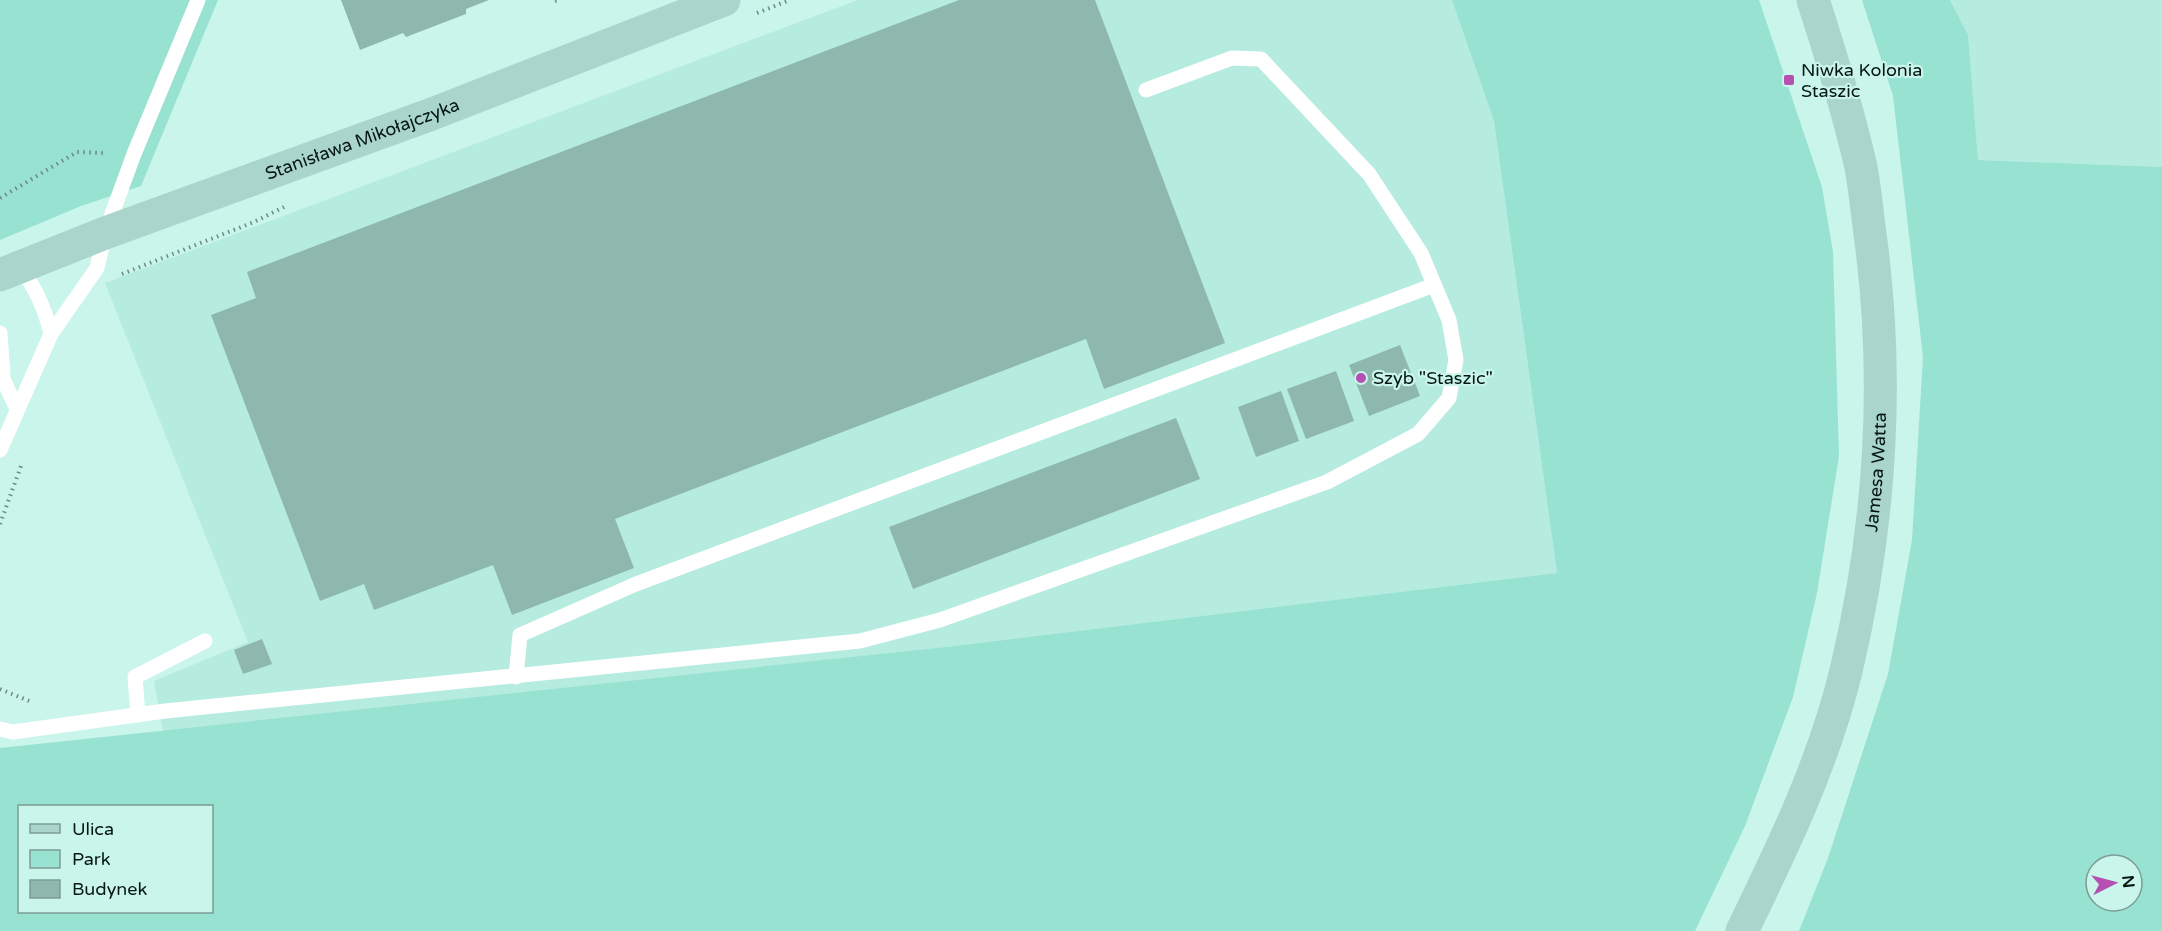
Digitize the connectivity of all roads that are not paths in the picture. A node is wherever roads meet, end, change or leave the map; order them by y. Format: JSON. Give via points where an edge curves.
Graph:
{"nodes":[{"id":1,"x":198,"y":0,"type":"edge"},
{"id":2,"x":724,"y":0,"type":"edge"},
{"id":3,"x":1813,"y":0,"type":"edge"},
{"id":4,"x":1146,"y":90,"type":"dead end"},
{"id":5,"x":105,"y":233,"type":"junction"},
{"id":6,"x":10,"y":271,"type":"edge"},
{"id":7,"x":1434,"y":285,"type":"junction"},
{"id":8,"x":0,"y":333,"type":"edge"},
{"id":9,"x":51,"y":334,"type":"junction"},
{"id":10,"x":1,"y":375,"type":"edge"},
{"id":11,"x":16,"y":409,"type":"junction"},
{"id":12,"x":0,"y":450,"type":"edge"},
{"id":13,"x":205,"y":641,"type":"dead end"},
{"id":14,"x":516,"y":677,"type":"junction"},
{"id":15,"x":138,"y":715,"type":"junction"},
{"id":16,"x":0,"y":729,"type":"edge"},
{"id":17,"x":1742,"y":931,"type":"edge"}],
"edges":[{"from":1,"to":5,"type":"lane"},
{"from":2,"to":5,"type":"street","name":"Stanisława Mikołajczyka","via":[[432,114]]},
{"from":3,"to":17,"type":"street","name":"Jamesa Watta","via":[[1861,170],[1876,278],[1880,464],[1866,573],[1845,672],[1818,760],[1785,842]]},
{"from":4,"to":7,"type":"lane","via":[[1232,57],[1262,58],[1369,174],[1421,253]]},
{"from":5,"to":6,"type":"street","name":"Stanisława Mikołajczyka"},
{"from":5,"to":9,"type":"lane","via":[[97,268]]},
{"from":6,"to":9,"type":"lane","via":[[36,291]]},
{"from":7,"to":14,"type":"lane","via":[[625,589],[520,635]]},
{"from":7,"to":14,"type":"lane","via":[[1449,320],[1456,360],[1449,398],[1418,434],[1327,482],[940,620],[860,641]]},
{"from":8,"to":10,"type":"lane"},
{"from":9,"to":11,"type":"lane"},
{"from":10,"to":11,"type":"lane"},
{"from":11,"to":12,"type":"lane"},
{"from":13,"to":15,"type":"lane","via":[[135,677]]},
{"from":14,"to":15,"type":"lane"},
{"from":15,"to":16,"type":"lane","via":[[13,732]]}]}
